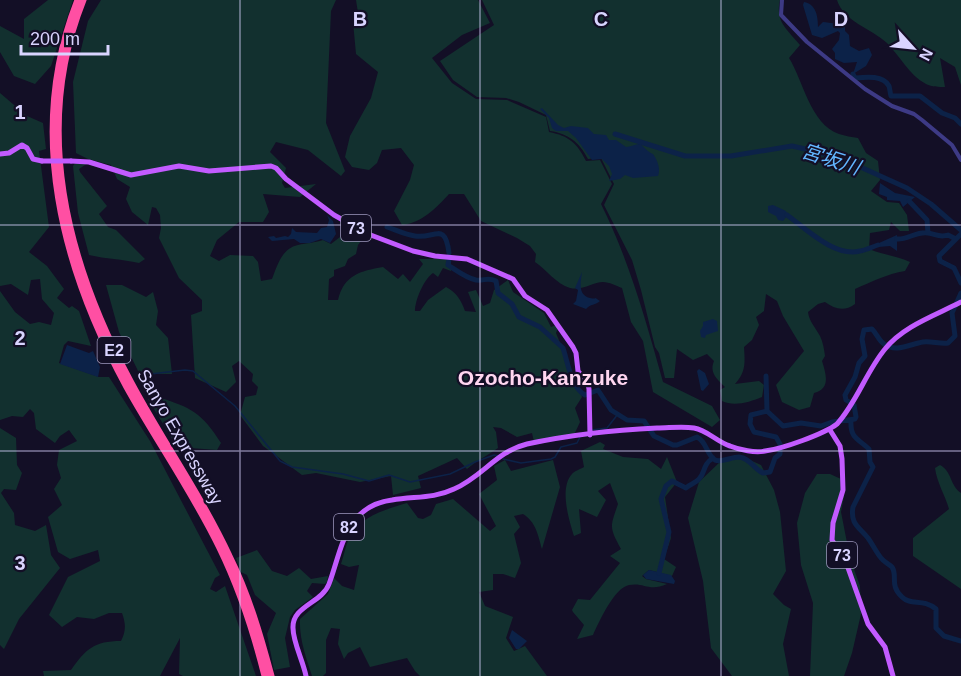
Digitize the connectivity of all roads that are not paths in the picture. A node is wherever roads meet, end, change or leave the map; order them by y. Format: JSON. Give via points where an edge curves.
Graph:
{"nodes":[{"id":1,"x":78,"y":0,"type":"edge"},
{"id":2,"x":83,"y":0,"type":"edge"},
{"id":3,"x":782,"y":0,"type":"edge"},
{"id":4,"x":0,"y":154,"type":"edge"},
{"id":5,"x":961,"y":160,"type":"edge"},
{"id":6,"x":961,"y":302,"type":"edge"},
{"id":7,"x":830,"y":430,"type":"junction"},
{"id":8,"x":590,"y":431,"type":"junction"},
{"id":9,"x":265,"y":676,"type":"edge"},
{"id":10,"x":271,"y":676,"type":"edge"},
{"id":11,"x":306,"y":676,"type":"edge"},
{"id":12,"x":893,"y":676,"type":"edge"}],
"edges":[{"from":1,"to":9,"type":"highway","name":"Sanyo Expressway","number":"E2","via":[[58,65],[52,119],[54,175],[67,239],[90,308],[115,363],[225,560],[254,632]]},
{"from":2,"to":10,"type":"highway","name":"Sanyo Expressway","number":"E2","via":[[63,66],[57,119],[57,154],[74,245],[119,360],[230,557]]},
{"from":3,"to":5,"type":"street","via":[[781,15],[807,42],[877,98],[922,120],[952,145]]},
{"from":4,"to":8,"type":"main road","number":"73","bridge":true,"via":[[22,145],[33,159],[89,162],[130,175],[179,166],[209,171],[276,168],[330,212],[368,234],[413,251],[466,259],[513,279],[525,296],[547,310],[573,347],[578,371],[590,393]]},
{"from":6,"to":7,"type":"main road","via":[[909,329],[887,346]]},
{"from":7,"to":8,"type":"main road","via":[[776,450],[759,452],[734,448],[694,428]]},
{"from":7,"to":12,"type":"main road","number":"73","via":[[840,446],[843,490],[832,540],[847,565],[868,624],[885,647]]},
{"from":8,"to":11,"type":"main road","number":"82","via":[[581,436],[525,444],[500,456],[454,489],[429,497],[382,502],[366,510],[344,537],[326,591],[293,622]]}]}
